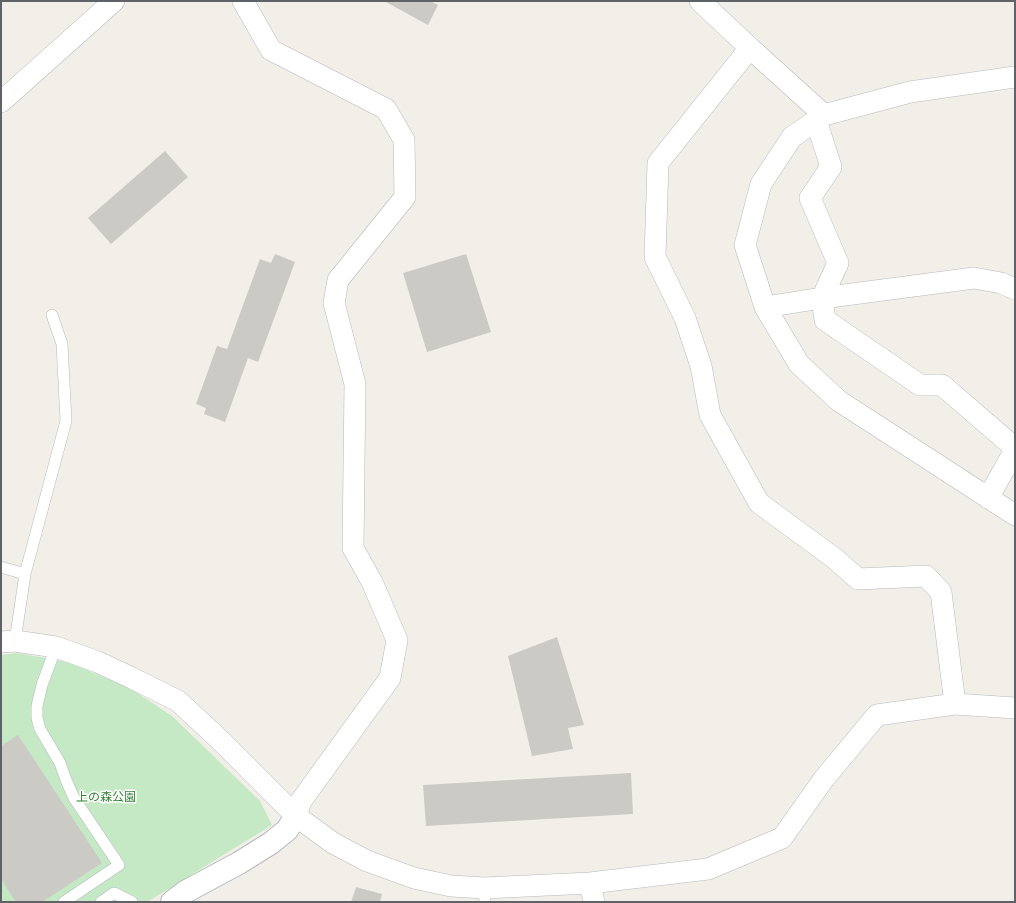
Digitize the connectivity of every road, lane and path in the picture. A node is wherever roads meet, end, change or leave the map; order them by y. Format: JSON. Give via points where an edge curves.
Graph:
{"nodes":[{"id":1,"x":114,"y":1,"type":"edge"},
{"id":2,"x":243,"y":1,"type":"edge"},
{"id":3,"x":700,"y":1,"type":"edge"},
{"id":4,"x":750,"y":48,"type":"junction"},
{"id":5,"x":1015,"y":77,"type":"edge"},
{"id":6,"x":1,"y":102,"type":"edge"},
{"id":7,"x":820,"y":118,"type":"junction"},
{"id":8,"x":1015,"y":289,"type":"edge"},
{"id":9,"x":822,"y":298,"type":"junction"},
{"id":10,"x":765,"y":307,"type":"junction"},
{"id":11,"x":52,"y":314,"type":"dead end"},
{"id":12,"x":1015,"y":449,"type":"edge"},
{"id":13,"x":988,"y":498,"type":"junction"},
{"id":14,"x":1015,"y":515,"type":"edge"},
{"id":15,"x":1,"y":567,"type":"edge"},
{"id":16,"x":25,"y":574,"type":"junction"},
{"id":17,"x":8,"y":642,"type":"edge"},
{"id":18,"x":56,"y":647,"type":"junction"},
{"id":19,"x":955,"y":704,"type":"junction"},
{"id":20,"x":1015,"y":708,"type":"edge"},
{"id":21,"x":296,"y":816,"type":"junction"},
{"id":22,"x":592,"y":893,"type":"edge"},
{"id":23,"x":484,"y":895,"type":"edge"},
{"id":24,"x":64,"y":902,"type":"edge"},
{"id":25,"x":101,"y":902,"type":"edge"},
{"id":26,"x":132,"y":902,"type":"edge"},
{"id":27,"x":172,"y":902,"type":"edge"}],
"edges":[{"from":1,"to":6,"type":"street"},
{"from":2,"to":21,"type":"street","via":[[271,50],[386,109],[404,140],[405,197],[338,280],[334,302],[354,384],[353,548],[372,582],[397,640],[390,678],[301,800]]},
{"from":3,"to":4,"type":"street"},
{"from":4,"to":7,"type":"street"},
{"from":4,"to":19,"type":"street","via":[[658,163],[655,257],[685,318],[701,366],[710,416],[759,503],[834,558],[858,579],[926,576],[940,592]]},
{"from":5,"to":7,"type":"street","via":[[910,92]]},
{"from":7,"to":9,"type":"street","via":[[831,167],[810,198],[838,263]]},
{"from":7,"to":10,"type":"street","via":[[792,136],[761,184],[745,245]]},
{"from":8,"to":9,"type":"street","via":[[974,278]]},
{"from":9,"to":10,"type":"street"},
{"from":9,"to":12,"type":"street","via":[[825,320],[920,385],[942,385]]},
{"from":10,"to":13,"type":"street","via":[[799,364],[839,401]]},
{"from":11,"to":16,"type":"lane","via":[[62,344],[66,421]]},
{"from":12,"to":13,"type":"street"},
{"from":13,"to":14,"type":"street"},
{"from":15,"to":16,"type":"lane"},
{"from":16,"to":17,"type":"lane"},
{"from":17,"to":18,"type":"street"},
{"from":18,"to":21,"type":"street","via":[[98,662],[178,701]]},
{"from":18,"to":24,"type":"lane","via":[[37,706],[40,729],[60,763],[74,798],[119,865]]},
{"from":19,"to":20,"type":"street"},
{"from":19,"to":22,"type":"street","via":[[876,715],[823,780],[782,838],[708,869]]},
{"from":21,"to":23,"type":"street","via":[[333,843],[367,861],[414,878]]},
{"from":21,"to":27,"type":"street","via":[[287,830],[271,843]]},
{"from":22,"to":23,"type":"street"},
{"from":25,"to":26,"type":"lane","via":[[114,893]]}]}
